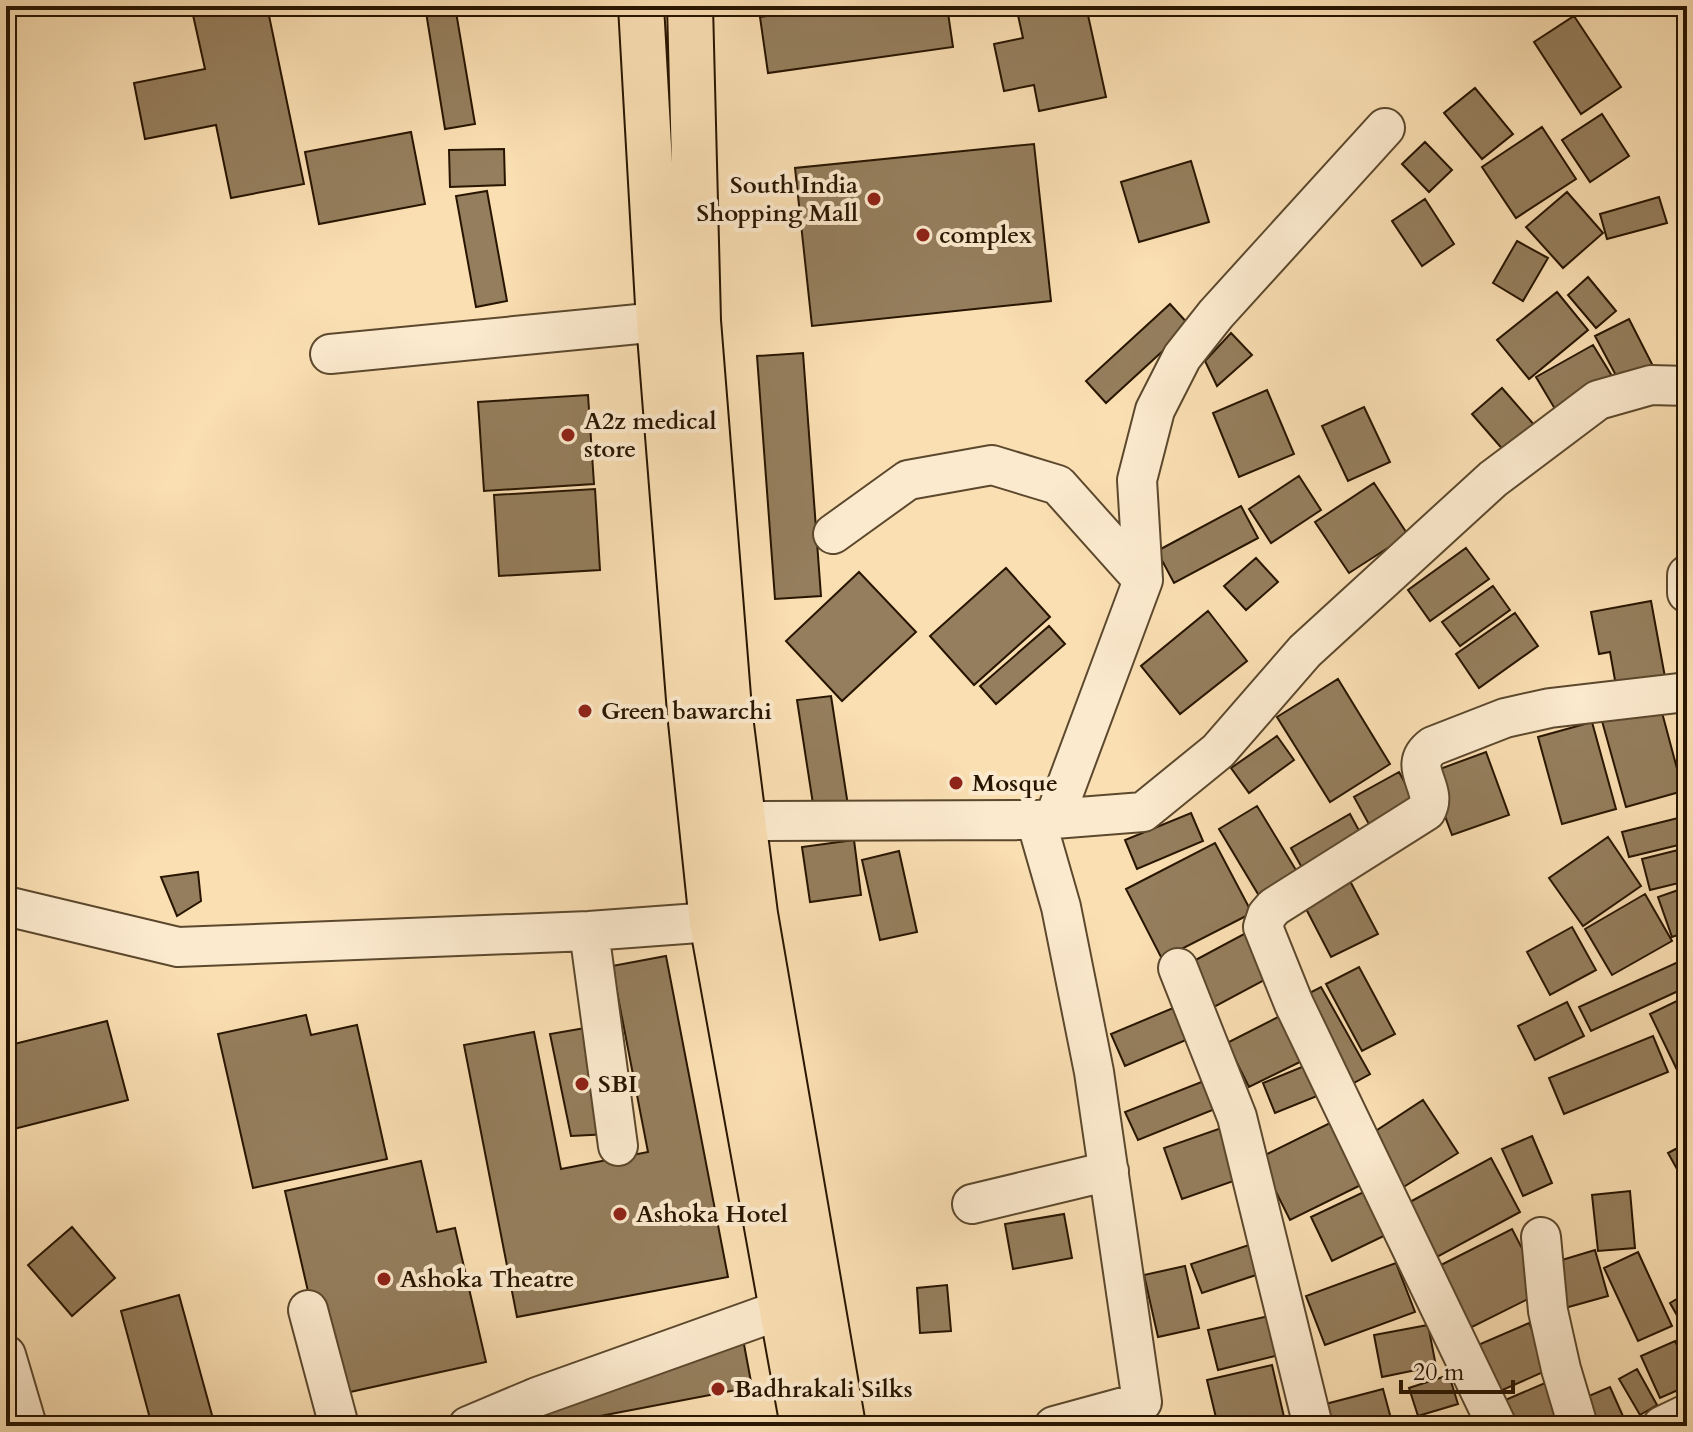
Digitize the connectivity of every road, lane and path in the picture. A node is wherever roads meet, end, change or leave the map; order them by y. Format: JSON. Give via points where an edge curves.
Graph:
{"nodes":[{"id":1,"x":641,"y":6,"type":"edge"},
{"id":2,"x":690,"y":6,"type":"edge"},
{"id":3,"x":1385,"y":128,"type":"dead end"},
{"id":4,"x":659,"y":322,"type":"junction"},
{"id":5,"x":330,"y":354,"type":"dead end"},
{"id":6,"x":1687,"y":386,"type":"edge"},
{"id":7,"x":833,"y":534,"type":"dead end"},
{"id":8,"x":1687,"y":575,"type":"edge"},
{"id":9,"x":1143,"y":580,"type":"junction"},
{"id":10,"x":1687,"y":593,"type":"edge"},
{"id":11,"x":1687,"y":692,"type":"edge"},
{"id":12,"x":1045,"y":819,"type":"junction"},
{"id":13,"x":743,"y":821,"type":"junction"},
{"id":14,"x":6,"y":906,"type":"edge"},
{"id":15,"x":712,"y":922,"type":"junction"},
{"id":16,"x":589,"y":931,"type":"junction"},
{"id":17,"x":1178,"y":968,"type":"dead end"},
{"id":18,"x":618,"y":1146,"type":"dead end"},
{"id":19,"x":1109,"y":1171,"type":"junction"},
{"id":20,"x":972,"y":1204,"type":"dead end"},
{"id":21,"x":1541,"y":1237,"type":"dead end"},
{"id":22,"x":308,"y":1310,"type":"dead end"},
{"id":23,"x":780,"y":1310,"type":"junction"},
{"id":24,"x":6,"y":1355,"type":"edge"},
{"id":25,"x":1687,"y":1414,"type":"edge"},
{"id":26,"x":27,"y":1426,"type":"edge"},
{"id":27,"x":339,"y":1426,"type":"edge"},
{"id":28,"x":468,"y":1426,"type":"edge"},
{"id":29,"x":803,"y":1426,"type":"edge"},
{"id":30,"x":843,"y":1426,"type":"edge"},
{"id":31,"x":1054,"y":1426,"type":"edge"},
{"id":32,"x":1313,"y":1426,"type":"edge"},
{"id":33,"x":1497,"y":1426,"type":"edge"},
{"id":34,"x":1578,"y":1426,"type":"edge"},
{"id":35,"x":1662,"y":1426,"type":"edge"}],
"edges":[{"from":1,"to":4,"type":"highway"},
{"from":2,"to":13,"type":"highway","via":[[698,321]]},
{"from":3,"to":9,"type":"street","via":[[1182,357],[1155,410],[1137,480]]},
{"from":4,"to":5,"type":"street"},
{"from":4,"to":15,"type":"highway"},
{"from":6,"to":12,"type":"street","via":[[1651,385],[1598,400],[1493,479],[1305,651],[1218,751],[1143,812]]},
{"from":7,"to":9,"type":"street","via":[[908,480],[992,465],[1058,485]]},
{"from":8,"to":10,"type":"street"},
{"from":9,"to":12,"type":"street"},
{"from":11,"to":33,"type":"street","via":[[1550,708],[1505,718],[1433,746],[1420,761],[1429,799],[1426,811],[1274,907],[1263,927],[1294,1004]]},
{"from":12,"to":13,"type":"street"},
{"from":12,"to":19,"type":"street"},
{"from":13,"to":30,"type":"highway"},
{"from":14,"to":16,"type":"street","via":[[178,947]]},
{"from":15,"to":16,"type":"street"},
{"from":15,"to":23,"type":"highway"},
{"from":16,"to":18,"type":"street"},
{"from":17,"to":32,"type":"street","via":[[1237,1117]]},
{"from":19,"to":20,"type":"street"},
{"from":19,"to":31,"type":"street","via":[[1142,1402]]},
{"from":21,"to":34,"type":"street","via":[[1548,1311]]},
{"from":22,"to":27,"type":"street"},
{"from":23,"to":28,"type":"street"},
{"from":23,"to":29,"type":"highway"},
{"from":24,"to":26,"type":"street"},
{"from":25,"to":35,"type":"street"}]}
